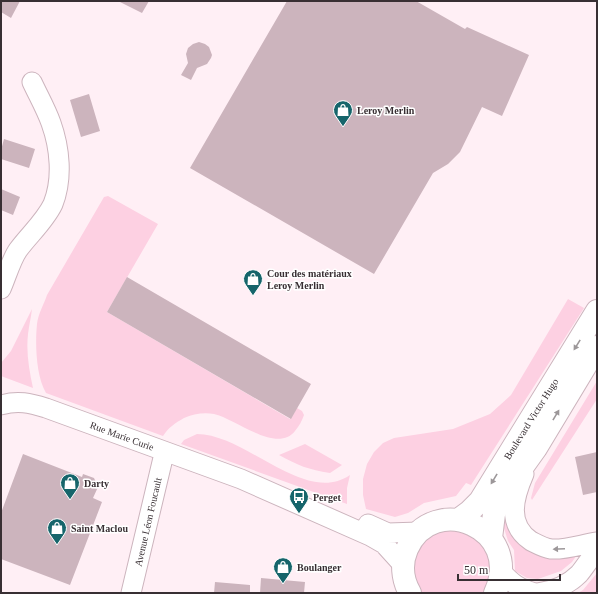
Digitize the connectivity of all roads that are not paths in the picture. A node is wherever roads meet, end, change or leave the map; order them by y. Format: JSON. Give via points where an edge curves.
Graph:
{"nodes":[{"id":1,"x":32,"y":82,"type":"dead end"},
{"id":2,"x":1,"y":289,"type":"edge"},
{"id":3,"x":597,"y":311,"type":"edge"},
{"id":4,"x":597,"y":347,"type":"edge"},
{"id":5,"x":1,"y":405,"type":"edge"},
{"id":6,"x":536,"y":448,"type":"junction"},
{"id":7,"x":169,"y":454,"type":"junction"},
{"id":8,"x":241,"y":479,"type":"junction"},
{"id":9,"x":458,"y":520,"type":"junction"},
{"id":10,"x":419,"y":532,"type":"junction"},
{"id":11,"x":491,"y":538,"type":"junction"},
{"id":12,"x":597,"y":542,"type":"edge"},
{"id":13,"x":597,"y":552,"type":"edge"},
{"id":14,"x":403,"y":565,"type":"junction"},
{"id":15,"x":501,"y":571,"type":"junction"},
{"id":16,"x":131,"y":593,"type":"edge"},
{"id":17,"x":410,"y":593,"type":"edge"},
{"id":18,"x":495,"y":593,"type":"edge"},
{"id":19,"x":535,"y":593,"type":"edge"},
{"id":20,"x":538,"y":593,"type":"edge"}],
"edges":[{"from":1,"to":2,"type":"street","via":[[51,122],[57,142],[58,188],[52,205],[17,251]]},
{"from":3,"to":9,"type":"main road","name":"Boulevard Victor Hugo","one_way":true,"via":[[480,501]]},
{"from":6,"to":4,"type":"main road","name":"Boulevard Victor Hugo","one_way":true},
{"from":5,"to":7,"type":"street","name":"Rue Marie Curie","via":[[24,402],[46,408]]},
{"from":6,"to":11,"type":"main road","name":"Boulevard Victor Hugo","via":[[498,503]]},
{"from":12,"to":6,"type":"street","one_way":true,"via":[[563,549],[549,549],[527,538],[522,531],[517,523],[515,498]]},
{"from":7,"to":8,"type":"street","name":"Rue Marie Curie"},
{"from":7,"to":16,"type":"street","name":"Avenue Léon Foucault","via":[[162,458]]},
{"from":8,"to":10,"type":"street","name":"Rue Marie Curie","via":[[323,505],[388,533]]},
{"from":8,"to":14,"type":"street","name":"Rue Marie Curie","via":[[370,536],[384,544]]},
{"from":9,"to":10,"type":"main road","via":[[437,522]]},
{"from":9,"to":11,"type":"main road","via":[[476,526]]},
{"from":10,"to":14,"type":"main road","via":[[406,550]]},
{"from":11,"to":15,"type":"main road","via":[[497,548]]},
{"from":13,"to":20,"type":"street","via":[[579,574],[565,585]]},
{"from":14,"to":17,"type":"main road","via":[[405,583]]},
{"from":15,"to":18,"type":"main road"},
{"from":15,"to":19,"type":"street","via":[[519,588]]}]}
